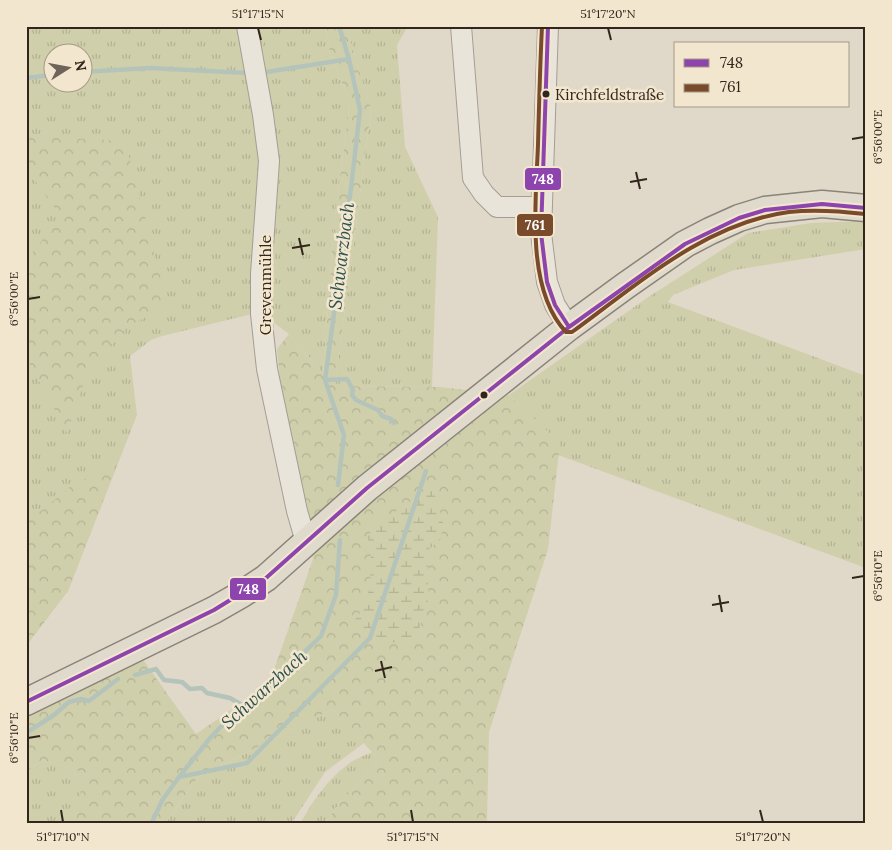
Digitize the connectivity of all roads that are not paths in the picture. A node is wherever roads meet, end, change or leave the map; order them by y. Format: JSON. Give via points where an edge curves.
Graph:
{"nodes":[{"id":1,"x":247,"y":26,"type":"edge"},
{"id":2,"x":460,"y":26,"type":"edge"},
{"id":3,"x":548,"y":26,"type":"edge"},
{"id":4,"x":542,"y":207,"type":"junction"},
{"id":5,"x":866,"y":208,"type":"edge"},
{"id":6,"x":569,"y":327,"type":"junction"},
{"id":7,"x":306,"y":542,"type":"junction"},
{"id":8,"x":26,"y":702,"type":"edge"}],
"edges":[{"from":1,"to":7,"type":"street","name":"Grevenmühle","via":[[269,161],[262,274],[267,369]]},
{"from":2,"to":4,"type":"street","via":[[473,178],[497,207]]},
{"from":3,"to":4,"type":"street"},
{"from":4,"to":6,"type":"street","via":[[541,232],[547,282],[555,305]]},
{"from":5,"to":6,"type":"main road","via":[[822,204],[794,206],[739,218],[685,244]]},
{"from":6,"to":7,"type":"main road","via":[[367,488]]},
{"from":7,"to":8,"type":"main road","via":[[266,578],[214,610]]}]}
